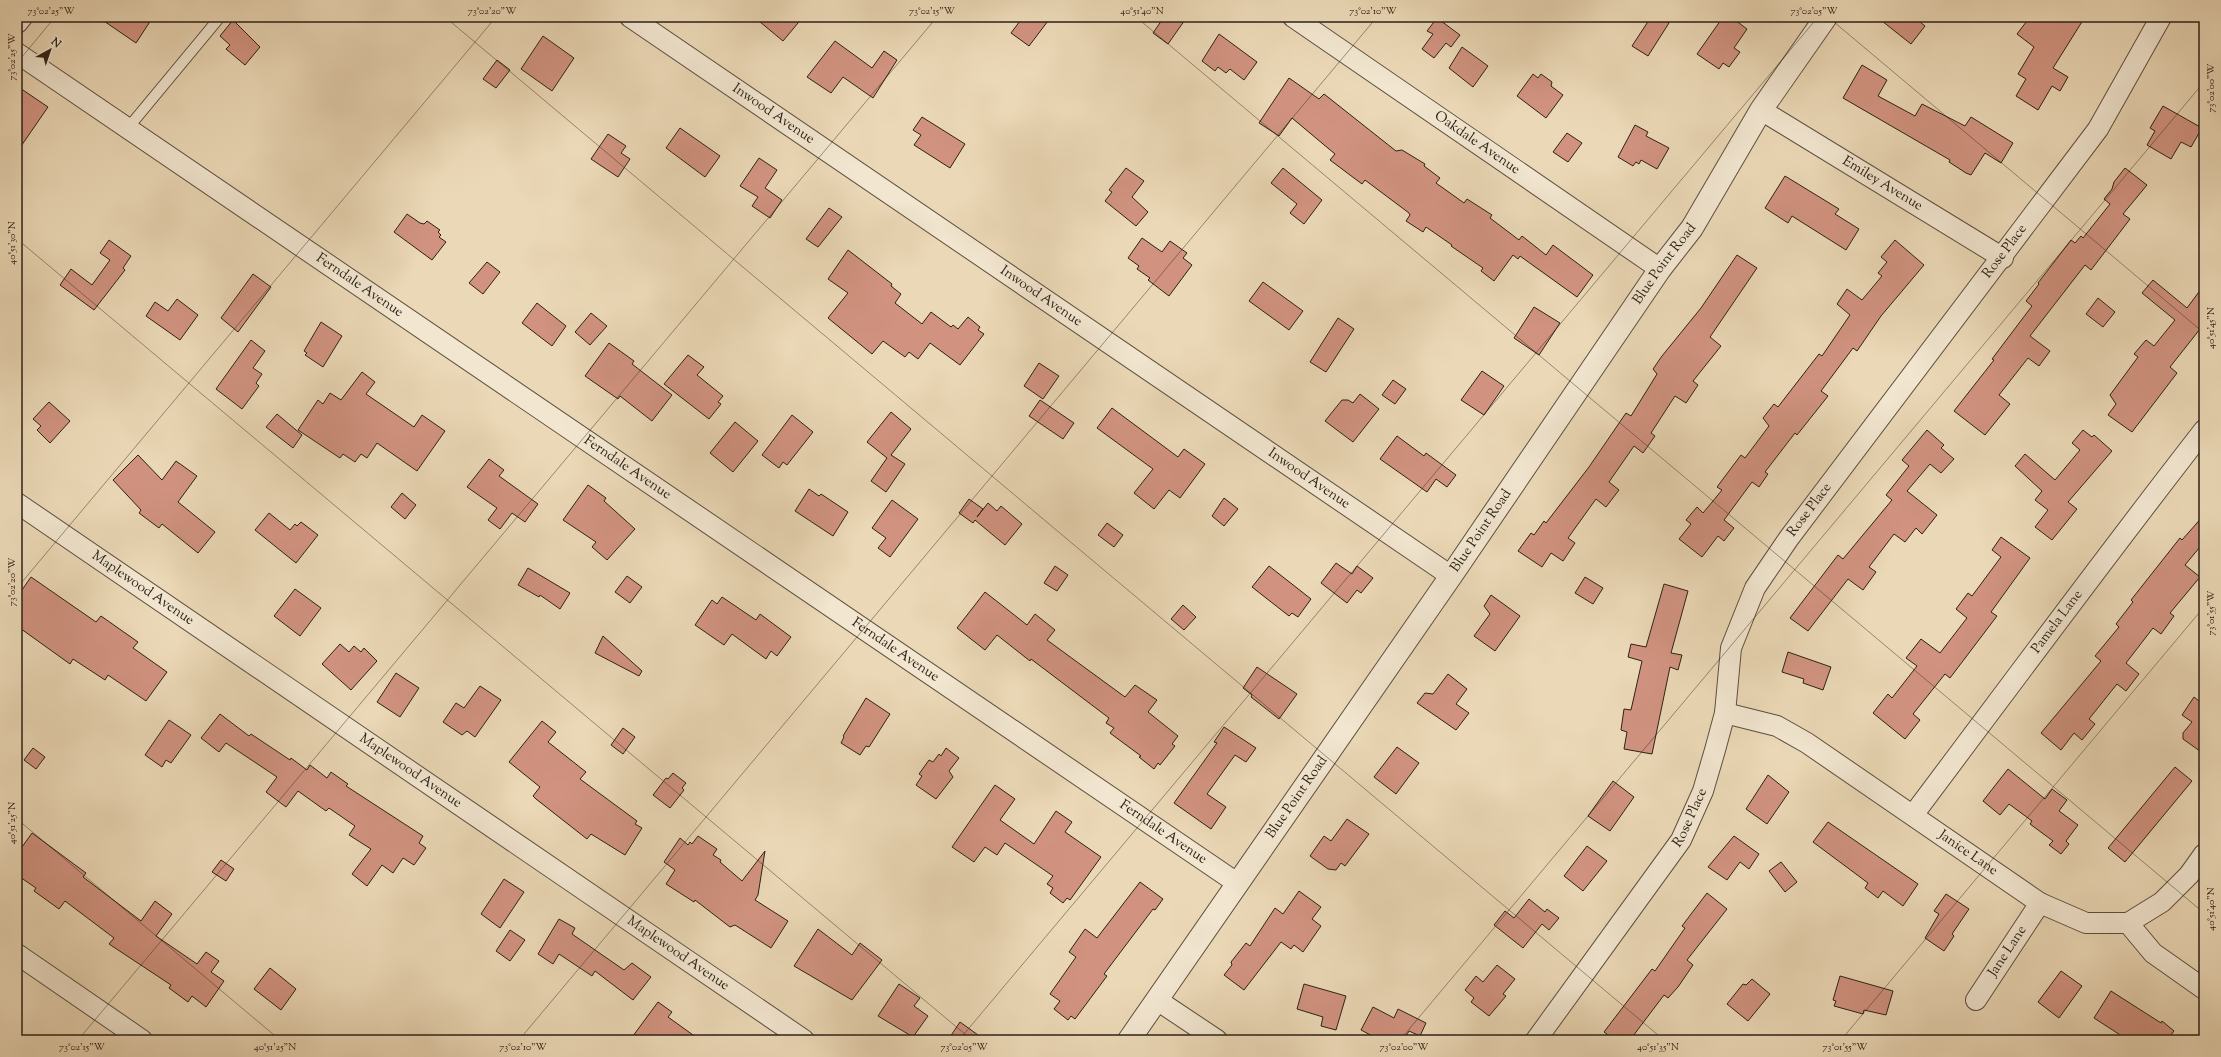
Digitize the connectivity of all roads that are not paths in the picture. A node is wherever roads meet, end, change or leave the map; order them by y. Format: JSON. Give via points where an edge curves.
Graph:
{"nodes":[{"id":1,"x":21,"y":17,"type":"edge"},
{"id":2,"x":220,"y":17,"type":"edge"},
{"id":3,"x":630,"y":17,"type":"edge"},
{"id":4,"x":1293,"y":17,"type":"edge"},
{"id":5,"x":1826,"y":17,"type":"edge"},
{"id":6,"x":2161,"y":17,"type":"edge"},
{"id":7,"x":17,"y":22,"type":"edge"},
{"id":8,"x":17,"y":53,"type":"edge"},
{"id":9,"x":1761,"y":110,"type":"junction"},
{"id":10,"x":128,"y":128,"type":"junction"},
{"id":11,"x":2003,"y":258,"type":"junction"},
{"id":12,"x":1660,"y":268,"type":"junction"},
{"id":13,"x":2204,"y":430,"type":"edge"},
{"id":14,"x":17,"y":503,"type":"edge"},
{"id":15,"x":1450,"y":576,"type":"junction"},
{"id":16,"x":1725,"y":713,"type":"junction"},
{"id":17,"x":1913,"y":815,"type":"junction"},
{"id":18,"x":2204,"y":854,"type":"edge"},
{"id":19,"x":1236,"y":883,"type":"junction"},
{"id":20,"x":2040,"y":903,"type":"junction"},
{"id":21,"x":2128,"y":923,"type":"junction"},
{"id":22,"x":17,"y":954,"type":"edge"},
{"id":23,"x":2204,"y":988,"type":"edge"},
{"id":24,"x":1157,"y":1000,"type":"junction"},
{"id":25,"x":1976,"y":1000,"type":"dead end"},
{"id":26,"x":142,"y":1040,"type":"edge"},
{"id":27,"x":804,"y":1040,"type":"edge"},
{"id":28,"x":1129,"y":1040,"type":"edge"},
{"id":29,"x":1216,"y":1040,"type":"edge"},
{"id":30,"x":1536,"y":1040,"type":"edge"}],
"edges":[{"from":1,"to":7,"type":"street"},
{"from":2,"to":10,"type":"lane"},
{"from":3,"to":15,"type":"street","name":"Inwood Avenue"},
{"from":4,"to":12,"type":"street","name":"Oakdale Avenue"},
{"from":5,"to":9,"type":"street","name":"Blue Point Road"},
{"from":6,"to":11,"type":"street","name":"Rose Place","via":[[2098,130]]},
{"from":8,"to":10,"type":"street","name":"Ferndale Avenue"},
{"from":9,"to":11,"type":"street","name":"Emiley Avenue"},
{"from":9,"to":12,"type":"street","name":"Blue Point Road","via":[[1692,228]]},
{"from":10,"to":19,"type":"street","name":"Ferndale Avenue"},
{"from":11,"to":16,"type":"street","name":"Rose Place","via":[[1789,538],[1755,588],[1731,648]]},
{"from":12,"to":15,"type":"street","name":"Blue Point Road"},
{"from":13,"to":17,"type":"street","name":"Pamela Lane","via":[[2110,551]]},
{"from":14,"to":27,"type":"street","name":"Maplewood Avenue"},
{"from":15,"to":19,"type":"street","name":"Blue Point Road"},
{"from":16,"to":17,"type":"street","name":"Janice Lane","via":[[1776,726],[1806,743]]},
{"from":16,"to":30,"type":"street","name":"Rose Place","via":[[1703,791],[1681,840]]},
{"from":17,"to":20,"type":"street","name":"Janice Lane"},
{"from":18,"to":21,"type":"street","via":[[2189,875],[2162,902]]},
{"from":19,"to":24,"type":"street","name":"Blue Point Road"},
{"from":20,"to":21,"type":"street","name":"Janice Lane","via":[[2086,923]]},
{"from":20,"to":25,"type":"street","name":"Jane Lane"},
{"from":21,"to":23,"type":"street","via":[[2153,953]]},
{"from":22,"to":26,"type":"street"},
{"from":24,"to":28,"type":"street","name":"Blue Point Road"},
{"from":24,"to":29,"type":"street"}]}
